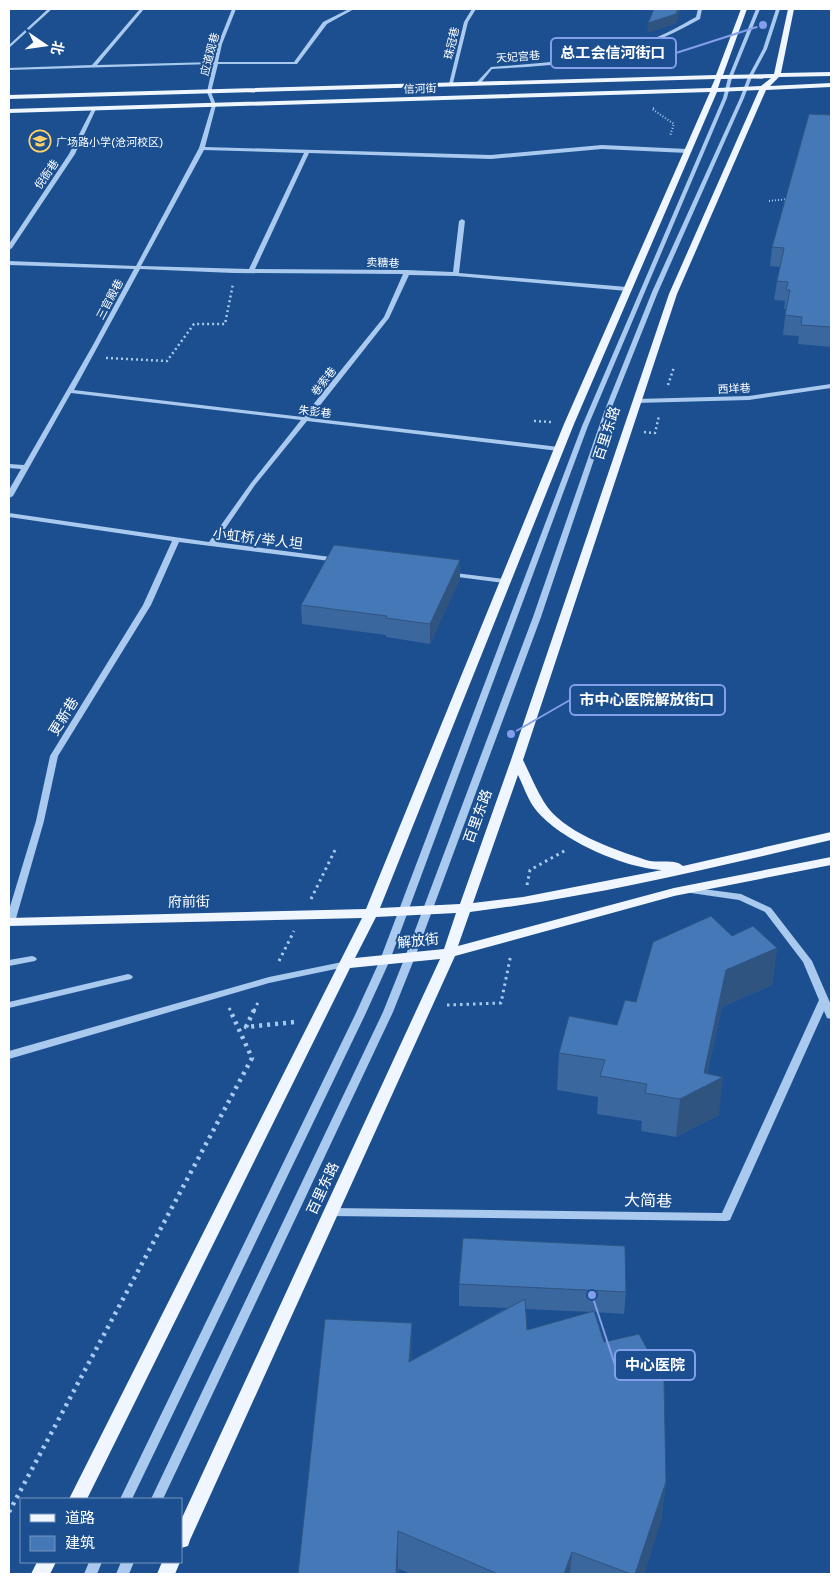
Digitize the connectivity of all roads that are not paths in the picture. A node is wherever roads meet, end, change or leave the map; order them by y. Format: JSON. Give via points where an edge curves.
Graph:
{"nodes":[{"id":1,"x":50,"y":9,"type":"edge"},
{"id":2,"x":142,"y":9,"type":"edge"},
{"id":3,"x":234,"y":9,"type":"edge"},
{"id":4,"x":352,"y":9,"type":"edge"},
{"id":5,"x":474,"y":9,"type":"edge"},
{"id":6,"x":700,"y":9,"type":"edge"},
{"id":7,"x":744,"y":9,"type":"edge"},
{"id":8,"x":758,"y":9,"type":"edge"},
{"id":9,"x":778,"y":9,"type":"edge"},
{"id":10,"x":791,"y":9,"type":"edge"},
{"id":11,"x":9,"y":47,"type":"edge"},
{"id":12,"x":216,"y":63,"type":"junction"},
{"id":13,"x":94,"y":67,"type":"junction"},
{"id":14,"x":9,"y":69,"type":"edge"},
{"id":15,"x":831,"y":74,"type":"edge"},
{"id":16,"x":777,"y":76,"type":"junction"},
{"id":17,"x":750,"y":77,"type":"junction"},
{"id":18,"x":730,"y":78,"type":"junction"},
{"id":19,"x":451,"y":83,"type":"junction"},
{"id":20,"x":478,"y":83,"type":"junction"},
{"id":21,"x":716,"y":84,"type":"junction"},
{"id":22,"x":831,"y":85,"type":"edge"},
{"id":23,"x":764,"y":87,"type":"junction"},
{"id":24,"x":747,"y":88,"type":"junction"},
{"id":25,"x":727,"y":90,"type":"junction"},
{"id":26,"x":209,"y":92,"type":"junction"},
{"id":27,"x":9,"y":97,"type":"edge"},
{"id":28,"x":214,"y":105,"type":"junction"},
{"id":29,"x":94,"y":109,"type":"junction"},
{"id":30,"x":9,"y":111,"type":"edge"},
{"id":31,"x":202,"y":148,"type":"junction"},
{"id":32,"x":308,"y":151,"type":"junction"},
{"id":33,"x":687,"y":151,"type":"junction"},
{"id":34,"x":462,"y":221,"type":"dead end"},
{"id":35,"x":9,"y":248,"type":"edge"},
{"id":36,"x":9,"y":263,"type":"edge"},
{"id":37,"x":137,"y":268,"type":"junction"},
{"id":38,"x":250,"y":271,"type":"junction"},
{"id":39,"x":407,"y":272,"type":"junction"},
{"id":40,"x":456,"y":274,"type":"junction"},
{"id":41,"x":627,"y":289,"type":"junction"},
{"id":42,"x":831,"y":386,"type":"edge"},
{"id":43,"x":69,"y":391,"type":"junction"},
{"id":44,"x":636,"y":401,"type":"junction"},
{"id":45,"x":305,"y":420,"type":"junction"},
{"id":46,"x":559,"y":449,"type":"junction"},
{"id":47,"x":9,"y":466,"type":"edge"},
{"id":48,"x":26,"y":467,"type":"junction"},
{"id":49,"x":9,"y":496,"type":"edge"},
{"id":50,"x":9,"y":515,"type":"edge"},
{"id":51,"x":176,"y":539,"type":"junction"},
{"id":52,"x":211,"y":544,"type":"junction"},
{"id":53,"x":348,"y":562,"type":"edge"},
{"id":54,"x":446,"y":574,"type":"edge"},
{"id":55,"x":504,"y":581,"type":"junction"},
{"id":56,"x":517,"y":760,"type":"junction"},
{"id":57,"x":831,"y":836,"type":"edge"},
{"id":58,"x":831,"y":860,"type":"edge"},
{"id":59,"x":694,"y":868,"type":"junction"},
{"id":60,"x":687,"y":890,"type":"junction"},
{"id":61,"x":464,"y":908,"type":"junction"},
{"id":62,"x":427,"y":910,"type":"junction"},
{"id":63,"x":403,"y":911,"type":"junction"},
{"id":64,"x":371,"y":913,"type":"junction"},
{"id":65,"x":10,"y":922,"type":"edge"},
{"id":66,"x":449,"y":953,"type":"junction"},
{"id":67,"x":410,"y":958,"type":"junction"},
{"id":68,"x":32,"y":959,"type":"dead end"},
{"id":69,"x":385,"y":960,"type":"junction"},
{"id":70,"x":9,"y":964,"type":"edge"},
{"id":71,"x":347,"y":964,"type":"junction"},
{"id":72,"x":128,"y":977,"type":"dead end"},
{"id":73,"x":824,"y":1000,"type":"junction"},
{"id":74,"x":9,"y":1005,"type":"edge"},
{"id":75,"x":831,"y":1016,"type":"edge"},
{"id":76,"x":9,"y":1055,"type":"edge"},
{"id":77,"x":331,"y":1212,"type":"junction"},
{"id":78,"x":79,"y":1498,"type":"edge"},
{"id":79,"x":126,"y":1498,"type":"edge"},
{"id":80,"x":157,"y":1498,"type":"edge"},
{"id":81,"x":182,"y":1538,"type":"edge"},
{"id":82,"x":46,"y":1563,"type":"edge"},
{"id":83,"x":40,"y":1574,"type":"edge"}],
"edges":[{"from":1,"to":11,"type":"street"},
{"from":2,"to":13,"type":"street"},
{"from":3,"to":12,"type":"street","name":"应道观巷"},
{"from":4,"to":12,"type":"street","via":[[325,23],[295,63]]},
{"from":5,"to":19,"type":"street","name":"珠冠巷","via":[[466,22]]},
{"from":6,"to":20,"type":"street","name":"天妃宫巷","via":[[698,18],[649,42],[561,64],[491,68]]},
{"from":7,"to":21,"type":"main road"},
{"from":8,"to":18,"type":"street"},
{"from":9,"to":17,"type":"street","via":[[765,49]]},
{"from":10,"to":16,"type":"main road"},
{"from":12,"to":13,"type":"street"},
{"from":12,"to":26,"type":"street","name":"应道观巷"},
{"from":13,"to":14,"type":"street"},
{"from":15,"to":16,"type":"main road","name":"信河街"},
{"from":16,"to":17,"type":"main road","name":"信河街"},
{"from":16,"to":23,"type":"main road"},
{"from":17,"to":18,"type":"main road","name":"信河街"},
{"from":17,"to":24,"type":"street"},
{"from":18,"to":21,"type":"main road","name":"信河街"},
{"from":18,"to":25,"type":"street"},
{"from":19,"to":20,"type":"main road","name":"信河街"},
{"from":19,"to":26,"type":"main road","name":"信河街"},
{"from":20,"to":21,"type":"main road","name":"信河街"},
{"from":21,"to":25,"type":"main road","name":"信河街"},
{"from":21,"to":28,"type":"main road","name":"信河街"},
{"from":21,"to":33,"type":"main road"},
{"from":22,"to":23,"type":"main road","name":"信河街"},
{"from":23,"to":24,"type":"main road","name":"信河街"},
{"from":23,"to":44,"type":"main road","name":"百里东路","via":[[673,294]]},
{"from":24,"to":25,"type":"main road","name":"信河街"},
{"from":24,"to":62,"type":"street","via":[[655,292],[607,412],[533,626]]},
{"from":25,"to":63,"type":"street","via":[[584,426]]},
{"from":26,"to":27,"type":"main road","name":"信河街"},
{"from":26,"to":28,"type":"street","name":"应道观巷"},
{"from":28,"to":29,"type":"main road","name":"信河街"},
{"from":28,"to":31,"type":"street","name":"三官殿巷"},
{"from":29,"to":30,"type":"main road","name":"信河街"},
{"from":29,"to":35,"type":"street","name":"倪衙巷","via":[[72,154]]},
{"from":31,"to":32,"type":"street"},
{"from":31,"to":37,"type":"street","name":"三官殿巷"},
{"from":32,"to":33,"type":"street","via":[[491,156],[602,147]]},
{"from":32,"to":38,"type":"street"},
{"from":33,"to":41,"type":"main road"},
{"from":34,"to":40,"type":"street"},
{"from":36,"to":37,"type":"street","name":"卖糖巷"},
{"from":37,"to":38,"type":"street","name":"卖糖巷"},
{"from":37,"to":43,"type":"street","name":"三官殿巷"},
{"from":38,"to":39,"type":"street","name":"卖糖巷"},
{"from":39,"to":40,"type":"street","name":"卖糖巷"},
{"from":39,"to":45,"type":"street","name":"卷索巷","via":[[387,317]]},
{"from":40,"to":41,"type":"street","name":"卖糖巷"},
{"from":41,"to":46,"type":"main road"},
{"from":42,"to":44,"type":"street","name":"西垟巷","via":[[749,398]]},
{"from":43,"to":45,"type":"street","name":"朱彭巷"},
{"from":43,"to":48,"type":"street","name":"三官殿巷"},
{"from":44,"to":56,"type":"main road","name":"百里东路"},
{"from":45,"to":46,"type":"street","name":"朱彭巷"},
{"from":45,"to":52,"type":"street","name":"卷索巷","via":[[253,484]]},
{"from":46,"to":55,"type":"main road"},
{"from":47,"to":48,"type":"street"},
{"from":48,"to":49,"type":"street","name":"三官殿巷"},
{"from":50,"to":51,"type":"lane","name":"小虹桥/举人坦"},
{"from":51,"to":52,"type":"lane","name":"小虹桥/举人坦"},
{"from":51,"to":65,"type":"street","name":"更新巷","via":[[147,605],[54,756],[40,821]]},
{"from":52,"to":53,"type":"lane","name":"小虹桥/举人坦"},
{"from":54,"to":55,"type":"lane"},
{"from":55,"to":64,"type":"main road"},
{"from":56,"to":59,"type":"main road","via":[[539,806],[566,831],[600,848],[648,865]]},
{"from":56,"to":61,"type":"main road","name":"百里东路"},
{"from":57,"to":59,"type":"main road","name":"解放街"},
{"from":58,"to":60,"type":"main road","name":"解放街"},
{"from":59,"to":61,"type":"main road","name":"解放街","via":[[523,901]]},
{"from":60,"to":66,"type":"main road","name":"解放街"},
{"from":60,"to":73,"type":"street","via":[[741,897],[768,910],[807,961]]},
{"from":61,"to":62,"type":"main road","name":"解放街"},
{"from":61,"to":66,"type":"main road","name":"百里东路"},
{"from":62,"to":63,"type":"main road","name":"解放街"},
{"from":62,"to":67,"type":"street"},
{"from":63,"to":64,"type":"main road","name":"解放街"},
{"from":63,"to":69,"type":"street"},
{"from":64,"to":65,"type":"main road","name":"府前街"},
{"from":64,"to":71,"type":"main road"},
{"from":66,"to":67,"type":"main road","name":"解放街"},
{"from":66,"to":77,"type":"main road","name":"百里东路"},
{"from":67,"to":69,"type":"main road","name":"解放街"},
{"from":67,"to":80,"type":"street","via":[[388,1012]]},
{"from":68,"to":70,"type":"street"},
{"from":69,"to":71,"type":"main road","name":"解放街"},
{"from":69,"to":79,"type":"street"},
{"from":71,"to":76,"type":"street","name":"解放街","via":[[269,980]]},
{"from":71,"to":78,"type":"main road"},
{"from":72,"to":74,"type":"street"},
{"from":73,"to":75,"type":"street"},
{"from":73,"to":77,"type":"street","name":"大简巷","via":[[726,1217]]},
{"from":77,"to":81,"type":"main road","name":"百里东路"},
{"from":82,"to":83,"type":"main road"}]}
